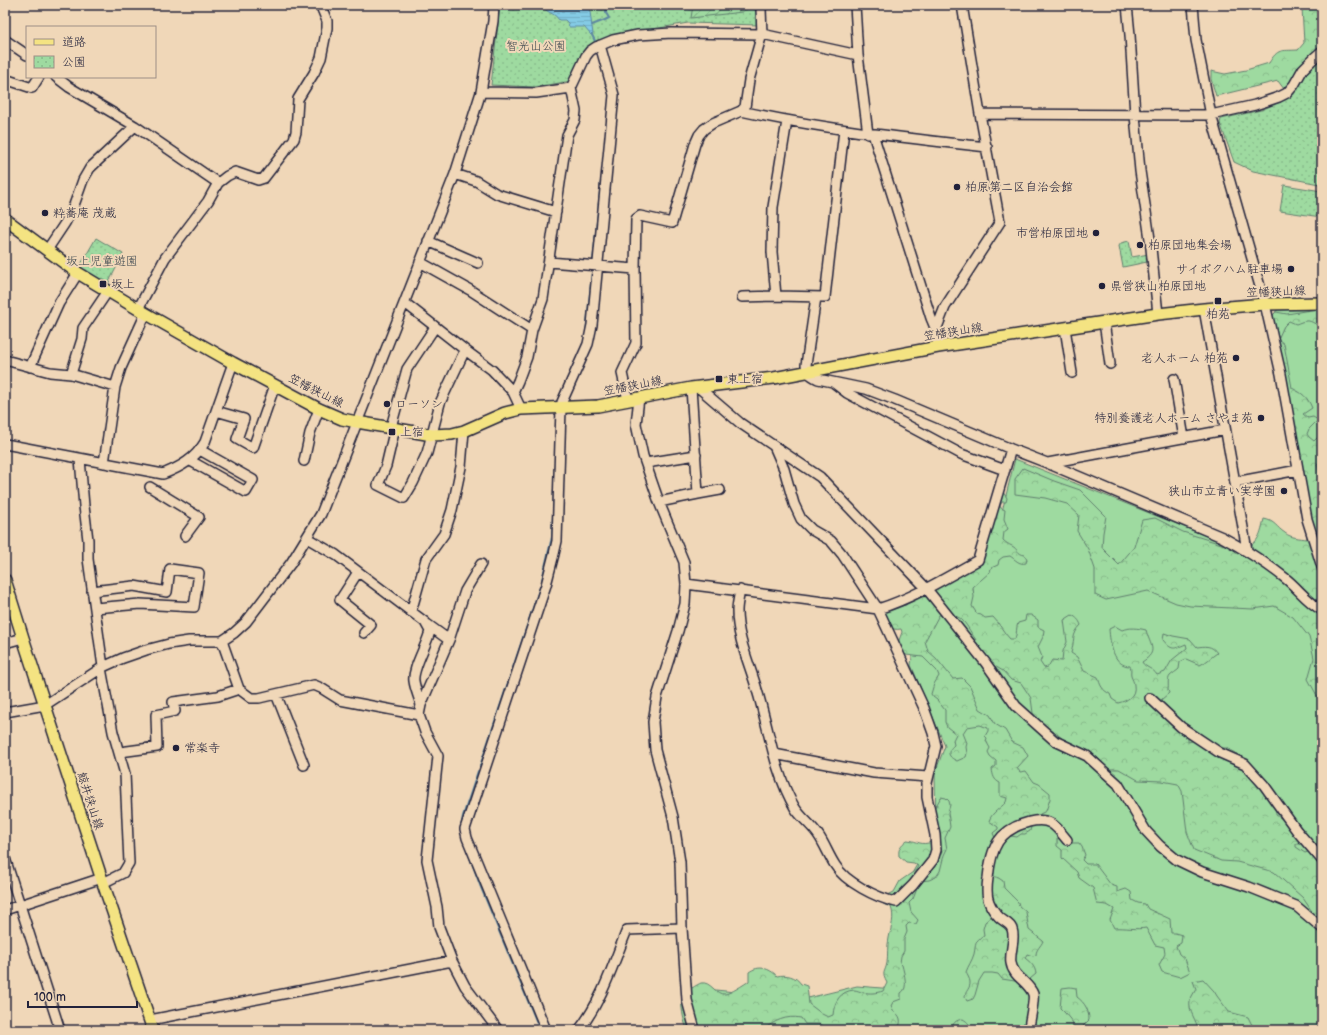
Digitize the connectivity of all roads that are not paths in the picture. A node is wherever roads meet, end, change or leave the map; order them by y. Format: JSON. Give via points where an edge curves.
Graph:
{"nodes":[{"id":1,"x":322,"y":5,"type":"edge"},
{"id":2,"x":494,"y":5,"type":"edge"},
{"id":3,"x":763,"y":5,"type":"edge"},
{"id":4,"x":855,"y":5,"type":"edge"},
{"id":5,"x":962,"y":5,"type":"edge"},
{"id":6,"x":1127,"y":5,"type":"edge"},
{"id":7,"x":1193,"y":5,"type":"edge"},
{"id":8,"x":762,"y":34,"type":"junction"},
{"id":9,"x":5,"y":40,"type":"edge"},
{"id":10,"x":598,"y":46,"type":"junction"},
{"id":11,"x":1322,"y":51,"type":"edge"},
{"id":12,"x":26,"y":55,"type":"edge"},
{"id":13,"x":858,"y":55,"type":"junction"},
{"id":14,"x":38,"y":78,"type":"edge"},
{"id":15,"x":57,"y":78,"type":"edge"},
{"id":16,"x":5,"y":79,"type":"edge"},
{"id":17,"x":571,"y":88,"type":"junction"},
{"id":18,"x":481,"y":92,"type":"junction"},
{"id":19,"x":742,"y":111,"type":"junction"},
{"id":20,"x":980,"y":114,"type":"junction"},
{"id":21,"x":1212,"y":115,"type":"junction"},
{"id":22,"x":1135,"y":116,"type":"junction"},
{"id":23,"x":787,"y":121,"type":"junction"},
{"id":24,"x":136,"y":126,"type":"junction"},
{"id":25,"x":844,"y":130,"type":"junction"},
{"id":26,"x":871,"y":134,"type":"junction"},
{"id":27,"x":987,"y":147,"type":"junction"},
{"id":28,"x":455,"y":174,"type":"junction"},
{"id":29,"x":218,"y":183,"type":"junction"},
{"id":30,"x":556,"y":212,"type":"junction"},
{"id":31,"x":5,"y":219,"type":"edge"},
{"id":32,"x":428,"y":240,"type":"junction"},
{"id":33,"x":46,"y":250,"type":"junction"},
{"id":34,"x":420,"y":262,"type":"junction"},
{"id":35,"x":549,"y":262,"type":"junction"},
{"id":36,"x":478,"y":263,"type":"dead end"},
{"id":37,"x":598,"y":266,"type":"junction"},
{"id":38,"x":635,"y":269,"type":"junction"},
{"id":39,"x":78,"y":273,"type":"junction"},
{"id":40,"x":108,"y":291,"type":"junction"},
{"id":41,"x":776,"y":296,"type":"junction"},
{"id":42,"x":742,"y":297,"type":"dead end"},
{"id":43,"x":816,"y":297,"type":"junction"},
{"id":44,"x":405,"y":303,"type":"junction"},
{"id":45,"x":1322,"y":303,"type":"edge"},
{"id":46,"x":1264,"y":304,"type":"junction"},
{"id":47,"x":1204,"y":309,"type":"junction"},
{"id":48,"x":142,"y":311,"type":"junction"},
{"id":49,"x":1158,"y":314,"type":"junction"},
{"id":50,"x":1104,"y":322,"type":"junction"},
{"id":51,"x":435,"y":327,"type":"junction"},
{"id":52,"x":1065,"y":328,"type":"junction"},
{"id":53,"x":532,"y":330,"type":"junction"},
{"id":54,"x":936,"y":330,"type":"junction"},
{"id":55,"x":938,"y":347,"type":"junction"},
{"id":56,"x":465,"y":350,"type":"junction"},
{"id":57,"x":5,"y":360,"type":"edge"},
{"id":58,"x":233,"y":363,"type":"junction"},
{"id":59,"x":1110,"y":364,"type":"dead end"},
{"id":60,"x":30,"y":367,"type":"junction"},
{"id":61,"x":807,"y":372,"type":"junction"},
{"id":62,"x":1072,"y":373,"type":"dead end"},
{"id":63,"x":71,"y":374,"type":"junction"},
{"id":64,"x":1174,"y":379,"type":"dead end"},
{"id":65,"x":832,"y":381,"type":"junction"},
{"id":66,"x":275,"y":385,"type":"junction"},
{"id":67,"x":115,"y":387,"type":"junction"},
{"id":68,"x":695,"y":388,"type":"junction"},
{"id":69,"x":513,"y":392,"type":"junction"},
{"id":70,"x":633,"y":399,"type":"junction"},
{"id":71,"x":561,"y":408,"type":"junction"},
{"id":72,"x":319,"y":409,"type":"junction"},
{"id":73,"x":521,"y":409,"type":"junction"},
{"id":74,"x":216,"y":411,"type":"junction"},
{"id":75,"x":357,"y":422,"type":"junction"},
{"id":76,"x":393,"y":428,"type":"junction"},
{"id":77,"x":1225,"y":430,"type":"junction"},
{"id":78,"x":464,"y":431,"type":"junction"},
{"id":79,"x":432,"y":435,"type":"junction"},
{"id":80,"x":1184,"y":438,"type":"junction"},
{"id":81,"x":5,"y":444,"type":"edge"},
{"id":82,"x":774,"y":446,"type":"junction"},
{"id":83,"x":1011,"y":449,"type":"junction"},
{"id":84,"x":200,"y":450,"type":"junction"},
{"id":85,"x":696,"y":455,"type":"junction"},
{"id":86,"x":80,"y":459,"type":"junction"},
{"id":87,"x":189,"y":460,"type":"junction"},
{"id":88,"x":304,"y":461,"type":"dead end"},
{"id":89,"x":104,"y":463,"type":"junction"},
{"id":90,"x":646,"y":463,"type":"junction"},
{"id":91,"x":1047,"y":463,"type":"junction"},
{"id":92,"x":1005,"y":470,"type":"junction"},
{"id":93,"x":1298,"y":470,"type":"junction"},
{"id":94,"x":1235,"y":482,"type":"junction"},
{"id":95,"x":150,"y":487,"type":"dead end"},
{"id":96,"x":720,"y":490,"type":"dead end"},
{"id":97,"x":698,"y":494,"type":"junction"},
{"id":98,"x":659,"y":502,"type":"junction"},
{"id":99,"x":185,"y":536,"type":"dead end"},
{"id":100,"x":307,"y":538,"type":"junction"},
{"id":101,"x":1247,"y":550,"type":"junction"},
{"id":102,"x":481,"y":564,"type":"dead end"},
{"id":103,"x":1322,"y":567,"type":"edge"},
{"id":104,"x":358,"y":572,"type":"junction"},
{"id":105,"x":5,"y":580,"type":"edge"},
{"id":106,"x":686,"y":584,"type":"junction"},
{"id":107,"x":926,"y":588,"type":"junction"},
{"id":108,"x":740,"y":590,"type":"junction"},
{"id":109,"x":92,"y":591,"type":"junction"},
{"id":110,"x":95,"y":608,"type":"junction"},
{"id":111,"x":878,"y":609,"type":"junction"},
{"id":112,"x":1322,"y":610,"type":"edge"},
{"id":113,"x":411,"y":612,"type":"junction"},
{"id":114,"x":425,"y":622,"type":"junction"},
{"id":115,"x":364,"y":633,"type":"dead end"},
{"id":116,"x":23,"y":638,"type":"junction"},
{"id":117,"x":449,"y":640,"type":"junction"},
{"id":118,"x":222,"y":641,"type":"junction"},
{"id":119,"x":5,"y":643,"type":"edge"},
{"id":120,"x":102,"y":668,"type":"junction"},
{"id":121,"x":239,"y":689,"type":"junction"},
{"id":122,"x":276,"y":694,"type":"junction"},
{"id":123,"x":1150,"y":698,"type":"dead end"},
{"id":124,"x":45,"y":704,"type":"junction"},
{"id":125,"x":421,"y":705,"type":"junction"},
{"id":126,"x":5,"y":712,"type":"edge"},
{"id":127,"x":419,"y":715,"type":"junction"},
{"id":128,"x":120,"y":752,"type":"junction"},
{"id":129,"x":774,"y":754,"type":"junction"},
{"id":130,"x":304,"y":765,"type":"dead end"},
{"id":131,"x":928,"y":777,"type":"junction"},
{"id":132,"x":1066,"y":840,"type":"dead end"},
{"id":133,"x":5,"y":858,"type":"edge"},
{"id":134,"x":1322,"y":860,"type":"edge"},
{"id":135,"x":103,"y":881,"type":"junction"},
{"id":136,"x":20,"y":906,"type":"junction"},
{"id":137,"x":5,"y":910,"type":"edge"},
{"id":138,"x":682,"y":928,"type":"junction"},
{"id":139,"x":1322,"y":928,"type":"edge"},
{"id":140,"x":452,"y":961,"type":"junction"},
{"id":141,"x":151,"y":1025,"type":"edge"},
{"id":142,"x":60,"y":1030,"type":"edge"},
{"id":143,"x":498,"y":1030,"type":"edge"},
{"id":144,"x":546,"y":1030,"type":"edge"},
{"id":145,"x":579,"y":1030,"type":"edge"},
{"id":146,"x":695,"y":1030,"type":"edge"},
{"id":147,"x":1029,"y":1030,"type":"edge"}],
"edges":[{"from":1,"to":29,"type":"street","via":[[327,21],[321,58],[298,99],[294,139],[264,178],[258,180],[235,172]]},
{"from":2,"to":18,"type":"street"},
{"from":3,"to":8,"type":"street"},
{"from":4,"to":13,"type":"street"},
{"from":5,"to":20,"type":"street"},
{"from":6,"to":22,"type":"street"},
{"from":7,"to":21,"type":"street","via":[[1196,40]]},
{"from":8,"to":10,"type":"street","via":[[638,35]]},
{"from":8,"to":13,"type":"street"},
{"from":8,"to":19,"type":"street","via":[[749,80],[747,103]]},
{"from":9,"to":12,"type":"street"},
{"from":10,"to":17,"type":"street","via":[[586,56]]},
{"from":10,"to":37,"type":"street","via":[[614,94]]},
{"from":11,"to":21,"type":"street","via":[[1303,69],[1287,93],[1255,105]]},
{"from":13,"to":26,"type":"street"},
{"from":14,"to":16,"type":"street","via":[[32,88]]},
{"from":15,"to":24,"type":"street"},
{"from":17,"to":18,"type":"street","via":[[536,93]]},
{"from":17,"to":30,"type":"street","via":[[576,111],[575,120],[567,135]]},
{"from":18,"to":28,"type":"street"},
{"from":19,"to":23,"type":"street"},
{"from":19,"to":38,"type":"street","via":[[714,123],[699,135],[672,223],[640,216],[636,219]]},
{"from":20,"to":22,"type":"street"},
{"from":20,"to":27,"type":"street"},
{"from":21,"to":22,"type":"street"},
{"from":21,"to":46,"type":"street"},
{"from":22,"to":49,"type":"street"},
{"from":23,"to":25,"type":"street"},
{"from":23,"to":41,"type":"street","via":[[773,207],[772,252]]},
{"from":24,"to":29,"type":"street"},
{"from":24,"to":33,"type":"street","via":[[90,168],[65,223]]},
{"from":25,"to":26,"type":"street"},
{"from":25,"to":43,"type":"street","via":[[825,297]]},
{"from":26,"to":27,"type":"street"},
{"from":26,"to":54,"type":"street"},
{"from":27,"to":54,"type":"street","via":[[1000,222],[945,307]]},
{"from":28,"to":30,"type":"street","via":[[476,181],[498,194]]},
{"from":28,"to":32,"type":"street"},
{"from":29,"to":48,"type":"street","via":[[208,201],[166,258]]},
{"from":30,"to":35,"type":"street"},
{"from":31,"to":33,"type":"main road","name":"笠幡狭山線"},
{"from":32,"to":34,"type":"street"},
{"from":32,"to":36,"type":"street"},
{"from":33,"to":39,"type":"main road","name":"笠幡狭山線"},
{"from":34,"to":44,"type":"street"},
{"from":34,"to":53,"type":"street","via":[[470,290]]},
{"from":35,"to":37,"type":"street"},
{"from":35,"to":53,"type":"street","via":[[543,299]]},
{"from":37,"to":38,"type":"street"},
{"from":37,"to":71,"type":"street","via":[[588,344]]},
{"from":38,"to":70,"type":"street","via":[[636,343],[622,373]]},
{"from":39,"to":40,"type":"main road","name":"笠幡狭山線"},
{"from":39,"to":60,"type":"street","via":[[59,303]]},
{"from":40,"to":48,"type":"main road","name":"笠幡狭山線"},
{"from":40,"to":63,"type":"street","via":[[83,328]]},
{"from":41,"to":42,"type":"street"},
{"from":41,"to":43,"type":"street"},
{"from":43,"to":61,"type":"street"},
{"from":44,"to":51,"type":"street"},
{"from":44,"to":75,"type":"street"},
{"from":45,"to":46,"type":"main road","name":"笠幡狭山線"},
{"from":46,"to":47,"type":"main road","name":"笠幡狭山線"},
{"from":46,"to":93,"type":"street","via":[[1281,374]]},
{"from":47,"to":49,"type":"main road","name":"笠幡狭山線"},
{"from":47,"to":77,"type":"street"},
{"from":48,"to":58,"type":"main road","name":"笠幡狭山線"},
{"from":48,"to":67,"type":"street"},
{"from":49,"to":50,"type":"main road","name":"笠幡狭山線"},
{"from":50,"to":52,"type":"main road","name":"笠幡狭山線"},
{"from":50,"to":59,"type":"street"},
{"from":51,"to":56,"type":"street"},
{"from":51,"to":76,"type":"street","via":[[407,369]]},
{"from":52,"to":55,"type":"main road","name":"笠幡狭山線"},
{"from":52,"to":62,"type":"street"},
{"from":53,"to":69,"type":"street","via":[[527,357]]},
{"from":54,"to":55,"type":"street"},
{"from":55,"to":61,"type":"main road","name":"笠幡狭山線"},
{"from":56,"to":69,"type":"street","via":[[492,370]]},
{"from":56,"to":79,"type":"street","via":[[440,403]]},
{"from":57,"to":60,"type":"street"},
{"from":58,"to":66,"type":"main road","name":"笠幡狭山線"},
{"from":58,"to":74,"type":"street"},
{"from":60,"to":63,"type":"street","via":[[53,373]]},
{"from":61,"to":65,"type":"street","via":[[818,379]]},
{"from":61,"to":68,"type":"main road","name":"笠幡狭山線"},
{"from":63,"to":67,"type":"street"},
{"from":64,"to":80,"type":"street"},
{"from":65,"to":83,"type":"street","via":[[873,392]]},
{"from":65,"to":92,"type":"street","via":[[847,393],[960,454]]},
{"from":66,"to":72,"type":"main road","name":"笠幡狭山線"},
{"from":66,"to":74,"type":"street","via":[[253,448],[237,440],[244,419]]},
{"from":67,"to":89,"type":"street"},
{"from":68,"to":70,"type":"main road","name":"笠幡狭山線"},
{"from":68,"to":82,"type":"street"},
{"from":68,"to":85,"type":"street"},
{"from":69,"to":73,"type":"street"},
{"from":70,"to":71,"type":"main road","name":"笠幡狭山線","via":[[598,406]]},
{"from":70,"to":90,"type":"street","via":[[636,424]]},
{"from":71,"to":73,"type":"main road","name":"笠幡狭山線"},
{"from":71,"to":144,"type":"street","via":[[557,541],[546,585],[465,829]]},
{"from":72,"to":75,"type":"main road","name":"笠幡狭山線"},
{"from":72,"to":88,"type":"street"},
{"from":73,"to":78,"type":"main road","name":"笠幡狭山線","via":[[505,413]]},
{"from":74,"to":84,"type":"street"},
{"from":75,"to":76,"type":"main road","name":"笠幡狭山線"},
{"from":75,"to":100,"type":"street","via":[[321,514]]},
{"from":76,"to":79,"type":"main road","name":"笠幡狭山線"},
{"from":76,"to":79,"type":"street","via":[[386,466],[378,485],[404,498],[427,453]]},
{"from":77,"to":80,"type":"street"},
{"from":77,"to":94,"type":"street"},
{"from":78,"to":79,"type":"main road","name":"笠幡狭山線"},
{"from":78,"to":113,"type":"street","via":[[455,499],[444,534],[426,559]]},
{"from":80,"to":91,"type":"street"},
{"from":81,"to":86,"type":"street"},
{"from":82,"to":107,"type":"street","via":[[820,478]]},
{"from":82,"to":111,"type":"street","via":[[801,519],[812,530],[831,541]]},
{"from":83,"to":91,"type":"street"},
{"from":83,"to":92,"type":"street"},
{"from":84,"to":87,"type":"street"},
{"from":84,"to":87,"type":"street","via":[[253,480],[246,492]]},
{"from":85,"to":90,"type":"street"},
{"from":85,"to":97,"type":"street"},
{"from":86,"to":89,"type":"street"},
{"from":86,"to":109,"type":"street"},
{"from":87,"to":89,"type":"street","via":[[163,474]]},
{"from":90,"to":98,"type":"street"},
{"from":91,"to":101,"type":"street"},
{"from":92,"to":107,"type":"street","via":[[978,560]]},
{"from":93,"to":94,"type":"street"},
{"from":93,"to":103,"type":"street","via":[[1307,519]]},
{"from":94,"to":101,"type":"street"},
{"from":95,"to":99,"type":"street","via":[[199,517]]},
{"from":96,"to":97,"type":"street"},
{"from":97,"to":98,"type":"street"},
{"from":98,"to":106,"type":"street","via":[[684,562]]},
{"from":100,"to":104,"type":"street"},
{"from":100,"to":118,"type":"street","via":[[246,622]]},
{"from":101,"to":112,"type":"street"},
{"from":102,"to":117,"type":"street","via":[[465,591]]},
{"from":104,"to":113,"type":"street"},
{"from":104,"to":115,"type":"street","via":[[340,600],[371,625]]},
{"from":105,"to":116,"type":"main road","name":"鯨井狭山線"},
{"from":106,"to":108,"type":"street"},
{"from":106,"to":138,"type":"street","via":[[678,631],[657,697],[653,722],[655,750],[673,816],[680,862]]},
{"from":107,"to":111,"type":"street"},
{"from":107,"to":139,"type":"street","via":[[985,662],[1016,706],[1055,741],[1087,756],[1118,784],[1146,831],[1160,846],[1177,860],[1202,872],[1296,906]]},
{"from":108,"to":111,"type":"street"},
{"from":108,"to":129,"type":"street","via":[[737,612],[740,635]]},
{"from":109,"to":110,"type":"street"},
{"from":109,"to":110,"type":"street","via":[[134,586],[167,592],[170,569],[199,573],[194,607],[140,604]]},
{"from":110,"to":120,"type":"street"},
{"from":111,"to":131,"type":"street","via":[[933,733],[936,746]]},
{"from":113,"to":114,"type":"street"},
{"from":114,"to":117,"type":"street"},
{"from":114,"to":125,"type":"street","via":[[430,631],[414,671]]},
{"from":116,"to":119,"type":"street"},
{"from":116,"to":124,"type":"main road","name":"鯨井狭山線"},
{"from":117,"to":125,"type":"street"},
{"from":118,"to":120,"type":"street","via":[[169,644],[123,658]]},
{"from":118,"to":121,"type":"street"},
{"from":120,"to":124,"type":"street"},
{"from":120,"to":128,"type":"street","via":[[113,732]]},
{"from":121,"to":122,"type":"street","via":[[251,698]]},
{"from":121,"to":128,"type":"street","via":[[218,696],[173,702],[175,711],[156,715],[157,747]]},
{"from":122,"to":127,"type":"street","via":[[314,685],[340,700]]},
{"from":122,"to":130,"type":"street"},
{"from":123,"to":134,"type":"street","via":[[1181,727],[1220,753],[1245,764]]},
{"from":124,"to":126,"type":"street"},
{"from":124,"to":135,"type":"main road","name":"鯨井狭山線"},
{"from":125,"to":127,"type":"street"},
{"from":127,"to":140,"type":"street","via":[[438,756],[427,860],[439,927]]},
{"from":128,"to":135,"type":"street","via":[[125,774],[129,863],[123,873]]},
{"from":129,"to":131,"type":"street","via":[[874,773]]},
{"from":129,"to":131,"type":"street","via":[[790,799],[800,815],[820,836],[838,870],[857,885],[889,901],[896,902],[933,860],[936,850],[927,797]]},
{"from":132,"to":147,"type":"street","via":[[1051,822],[1028,823],[1002,836],[992,854],[988,884],[989,902],[998,917],[1013,930],[1011,964],[1017,976],[1031,990],[1034,1000]]},
{"from":133,"to":136,"type":"street"},
{"from":135,"to":136,"type":"street"},
{"from":135,"to":141,"type":"main road","name":"鯨井狭山線"},
{"from":136,"to":137,"type":"street"},
{"from":136,"to":142,"type":"street"},
{"from":138,"to":145,"type":"street","via":[[627,930],[594,1010]]},
{"from":138,"to":146,"type":"street","via":[[687,1000]]},
{"from":140,"to":141,"type":"street"},
{"from":140,"to":143,"type":"street","via":[[464,986]]}]}
